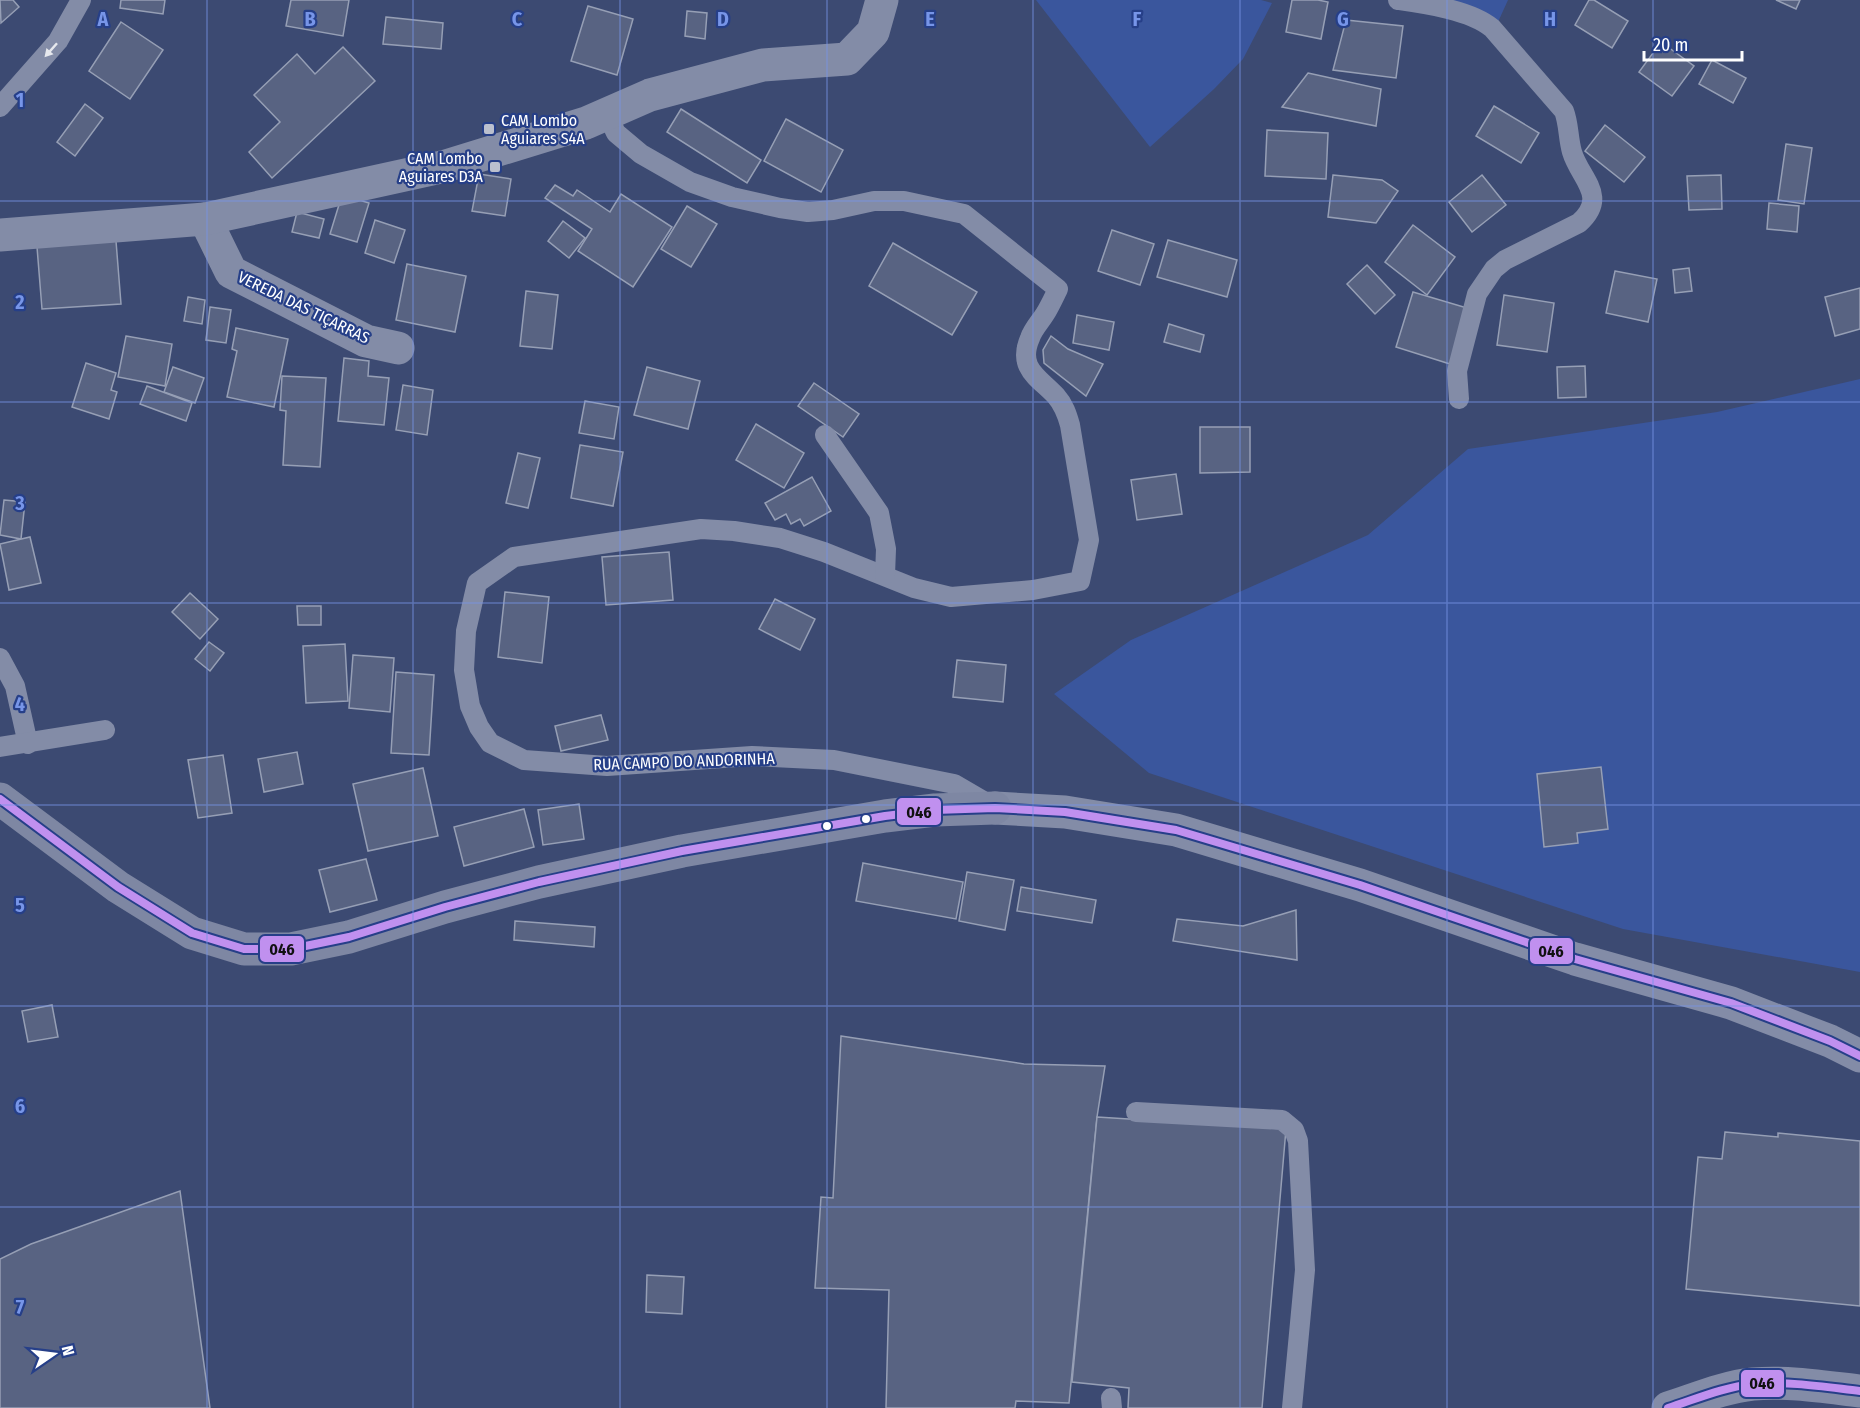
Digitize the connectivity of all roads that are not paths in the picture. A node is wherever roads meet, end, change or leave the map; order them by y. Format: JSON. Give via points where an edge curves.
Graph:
{"nodes":[{"id":1,"x":81,"y":0,"type":"edge"},
{"id":2,"x":882,"y":0,"type":"edge"},
{"id":3,"x":1398,"y":0,"type":"edge"},
{"id":4,"x":0,"y":107,"type":"edge"},
{"id":5,"x":607,"y":114,"type":"junction"},
{"id":6,"x":205,"y":219,"type":"junction"},
{"id":7,"x":0,"y":235,"type":"edge"},
{"id":8,"x":398,"y":348,"type":"dead end"},
{"id":9,"x":1459,"y":399,"type":"dead end"},
{"id":10,"x":825,"y":435,"type":"dead end"},
{"id":11,"x":885,"y":575,"type":"junction"},
{"id":12,"x":0,"y":658,"type":"edge"},
{"id":13,"x":105,"y":730,"type":"dead end"},
{"id":14,"x":28,"y":744,"type":"junction"},
{"id":15,"x":0,"y":747,"type":"edge"},
{"id":16,"x":0,"y":799,"type":"edge"},
{"id":17,"x":995,"y":808,"type":"junction"},
{"id":18,"x":1860,"y":1056,"type":"edge"},
{"id":19,"x":1136,"y":1112,"type":"dead end"},
{"id":20,"x":1860,"y":1390,"type":"edge"},
{"id":21,"x":1860,"y":1396,"type":"edge"},
{"id":22,"x":1292,"y":1408,"type":"edge"},
{"id":23,"x":1668,"y":1408,"type":"edge"},
{"id":24,"x":1854,"y":1408,"type":"edge"}],
"edges":[{"from":1,"to":4,"type":"lane","one_way":true,"via":[[58,41]]},
{"from":2,"to":5,"type":"street","via":[[873,32],[847,59],[763,65],[650,95]]},
{"from":3,"to":9,"type":"lane","via":[[1483,20],[1492,28],[1564,111],[1572,153],[1593,198],[1588,215],[1579,223],[1505,260],[1482,285],[1457,371]]},
{"from":5,"to":6,"type":"street","via":[[446,166]]},
{"from":5,"to":11,"type":"lane","name":"RUA CAMPO DO ANDORINHA","via":[[616,133],[641,154],[690,182],[732,197],[808,212],[855,203],[904,201],[964,214],[1058,289],[1030,336],[1025,354],[1029,369],[1065,408],[1070,425],[1089,540],[1080,581],[1033,590],[951,597],[914,588]]},
{"from":6,"to":7,"type":"street"},
{"from":6,"to":8,"type":"street","name":"VEREDA DAS TIÇARRAS","via":[[231,272],[366,341]]},
{"from":10,"to":11,"type":"lane","via":[[879,513],[886,549]]},
{"from":11,"to":17,"type":"lane","name":"RUA CAMPO DO ANDORINHA","via":[[780,538],[701,529],[514,557],[477,583],[466,631],[464,670],[470,706],[490,743],[524,760],[607,766],[752,756],[834,760],[954,784]]},
{"from":12,"to":14,"type":"lane","via":[[15,686]]},
{"from":13,"to":14,"type":"lane"},
{"from":14,"to":15,"type":"lane"},
{"from":16,"to":17,"type":"main road","via":[[118,887],[192,933],[244,949],[291,950],[350,937],[539,882],[682,851],[885,816]]},
{"from":17,"to":18,"type":"street","name":"RUA CAMPO DO ANDORINHA","via":[[1065,813],[1176,830],[1360,885],[1575,959],[1731,1003]]},
{"from":19,"to":22,"type":"lane","via":[[1282,1120],[1294,1130],[1298,1141],[1305,1270]]},
{"from":20,"to":23,"type":"street","via":[[1751,1384]]},
{"from":21,"to":24,"type":"lane"}]}
